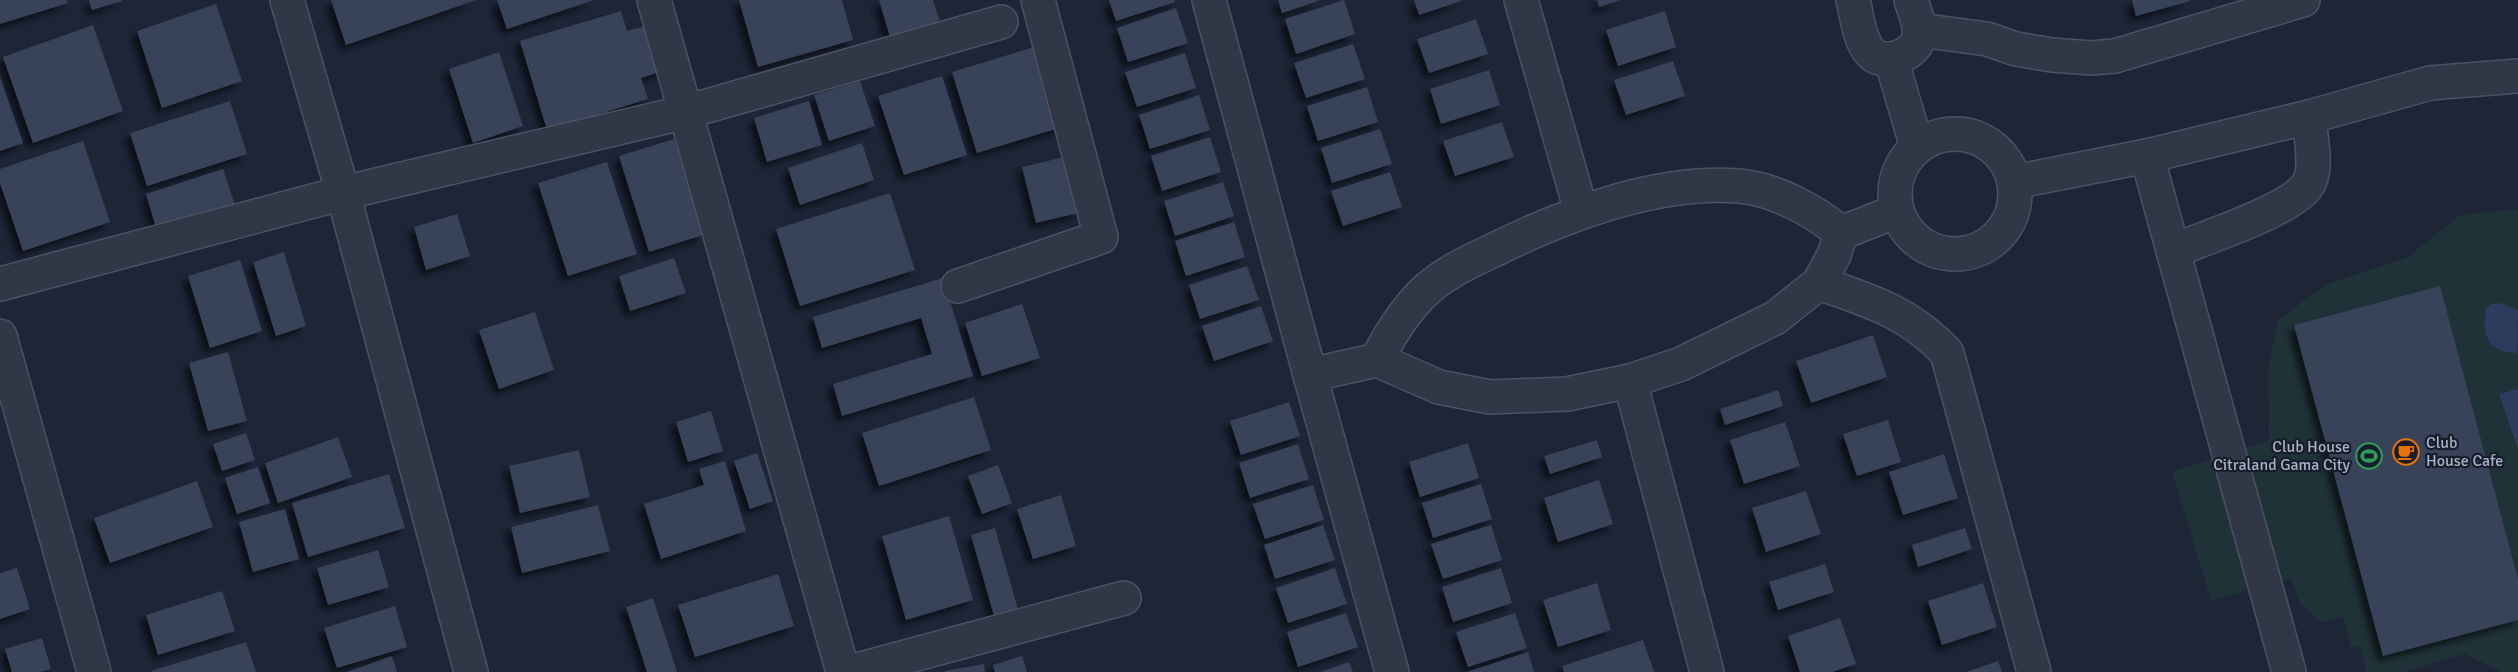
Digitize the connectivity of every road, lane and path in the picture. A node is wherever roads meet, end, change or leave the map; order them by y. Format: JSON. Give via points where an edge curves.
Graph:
{"nodes":[{"id":1,"x":287,"y":0,"type":"edge"},
{"id":2,"x":654,"y":0,"type":"edge"},
{"id":3,"x":1038,"y":0,"type":"edge"},
{"id":4,"x":1209,"y":0,"type":"edge"},
{"id":5,"x":1521,"y":0,"type":"edge"},
{"id":6,"x":1853,"y":0,"type":"edge"},
{"id":7,"x":2303,"y":0,"type":"edge"},
{"id":8,"x":1915,"y":15,"type":"edge"},
{"id":9,"x":1001,"y":22,"type":"dead end"},
{"id":10,"x":1891,"y":58,"type":"junction"},
{"id":11,"x":2518,"y":76,"type":"edge"},
{"id":12,"x":686,"y":112,"type":"junction"},
{"id":13,"x":2308,"y":117,"type":"junction"},
{"id":14,"x":1917,"y":147,"type":"junction"},
{"id":15,"x":2147,"y":156,"type":"junction"},
{"id":16,"x":2014,"y":182,"type":"junction"},
{"id":17,"x":343,"y":193,"type":"junction"},
{"id":18,"x":1581,"y":211,"type":"junction"},
{"id":19,"x":1897,"y":211,"type":"junction"},
{"id":20,"x":1841,"y":233,"type":"junction"},
{"id":21,"x":2174,"y":251,"type":"junction"},
{"id":22,"x":1819,"y":283,"type":"junction"},
{"id":23,"x":0,"y":285,"type":"edge"},
{"id":24,"x":958,"y":286,"type":"dead end"},
{"id":25,"x":0,"y":336,"type":"edge"},
{"id":26,"x":1377,"y":360,"type":"junction"},
{"id":27,"x":1310,"y":375,"type":"junction"},
{"id":28,"x":1630,"y":381,"type":"junction"},
{"id":29,"x":1124,"y":598,"type":"dead end"},
{"id":30,"x":94,"y":672,"type":"edge"},
{"id":31,"x":471,"y":672,"type":"edge"},
{"id":32,"x":843,"y":672,"type":"edge"},
{"id":33,"x":850,"y":672,"type":"edge"},
{"id":34,"x":1392,"y":672,"type":"edge"},
{"id":35,"x":1707,"y":672,"type":"edge"},
{"id":36,"x":2034,"y":672,"type":"edge"},
{"id":37,"x":2289,"y":672,"type":"edge"}],
"edges":[{"from":1,"to":17,"type":"street"},
{"from":2,"to":12,"type":"street"},
{"from":3,"to":24,"type":"street","via":[[1101,237]]},
{"from":4,"to":27,"type":"street"},
{"from":5,"to":18,"type":"street"},
{"from":6,"to":10,"type":"street","via":[[1871,53]]},
{"from":7,"to":8,"type":"street","via":[[2107,57],[2016,49]]},
{"from":8,"to":10,"type":"street","via":[[1917,46],[1907,54]]},
{"from":9,"to":12,"type":"street"},
{"from":10,"to":14,"type":"street"},
{"from":11,"to":13,"type":"street","via":[[2430,83]]},
{"from":12,"to":17,"type":"street"},
{"from":12,"to":32,"type":"street"},
{"from":13,"to":15,"type":"street"},
{"from":13,"to":21,"type":"street","via":[[2312,172],[2307,186],[2286,204]]},
{"from":14,"to":16,"type":"street","via":[[1939,135],[1963,134],[1986,142],[2004,159]]},
{"from":14,"to":19,"type":"street","via":[[1902,165],[1895,188]]},
{"from":15,"to":16,"type":"street"},
{"from":15,"to":21,"type":"street"},
{"from":16,"to":19,"type":"street","via":[[2015,204],[2007,227],[1991,243],[1970,253],[1947,254],[1925,247],[1907,232]]},
{"from":17,"to":23,"type":"street"},
{"from":17,"to":31,"type":"street"},
{"from":18,"to":20,"type":"street","via":[[1675,189],[1740,186],[1786,199],[1819,214]]},
{"from":18,"to":26,"type":"street","via":[[1457,268],[1421,294],[1392,330]]},
{"from":19,"to":20,"type":"street"},
{"from":20,"to":22,"type":"street"},
{"from":21,"to":37,"type":"street"},
{"from":22,"to":28,"type":"street","via":[[1775,318],[1681,364]]},
{"from":22,"to":36,"type":"street","via":[[1884,306],[1927,332],[1947,352]]},
{"from":25,"to":30,"type":"street"},
{"from":26,"to":27,"type":"street"},
{"from":26,"to":28,"type":"street","via":[[1439,387],[1490,397],[1567,394]]},
{"from":27,"to":34,"type":"street"},
{"from":28,"to":35,"type":"street"},
{"from":29,"to":33,"type":"street"}]}
